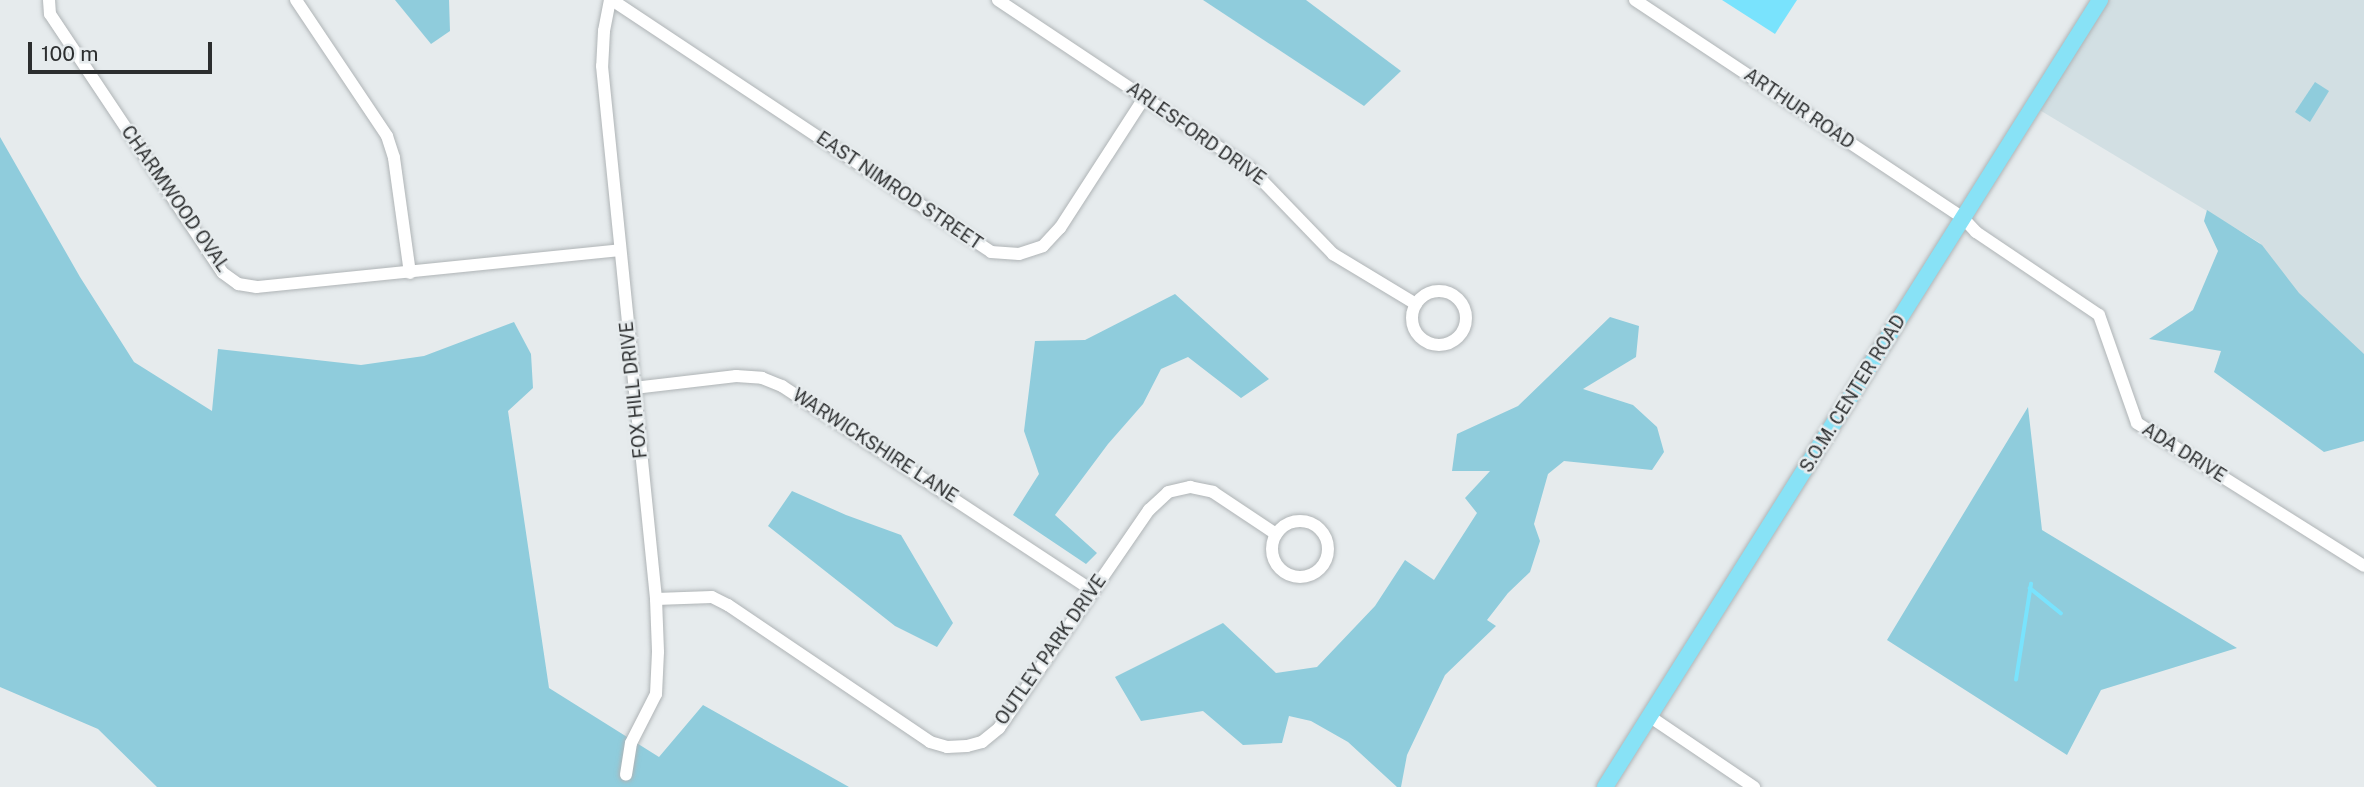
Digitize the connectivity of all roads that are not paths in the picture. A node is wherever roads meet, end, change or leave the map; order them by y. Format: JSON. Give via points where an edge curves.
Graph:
{"nodes":[{"id":1,"x":48,"y":0,"type":"edge"},
{"id":2,"x":296,"y":0,"type":"edge"},
{"id":3,"x":611,"y":0,"type":"edge"},
{"id":4,"x":998,"y":0,"type":"edge"},
{"id":5,"x":1635,"y":0,"type":"edge"},
{"id":6,"x":2100,"y":0,"type":"edge"},
{"id":7,"x":1144,"y":97,"type":"junction"},
{"id":8,"x":1963,"y":218,"type":"junction"},
{"id":9,"x":620,"y":250,"type":"junction"},
{"id":10,"x":410,"y":273,"type":"junction"},
{"id":11,"x":1416,"y":304,"type":"junction"},
{"id":12,"x":634,"y":388,"type":"junction"},
{"id":13,"x":1276,"y":534,"type":"junction"},
{"id":14,"x":2364,"y":565,"type":"edge"},
{"id":15,"x":1093,"y":591,"type":"junction"},
{"id":16,"x":656,"y":599,"type":"junction"},
{"id":17,"x":1649,"y":716,"type":"junction"},
{"id":18,"x":626,"y":775,"type":"dead end"},
{"id":19,"x":1605,"y":787,"type":"edge"},
{"id":20,"x":1754,"y":787,"type":"edge"}],
"edges":[{"from":1,"to":10,"type":"street","name":"CHARMWOOD OVAL","via":[[50,14],[223,273],[238,284],[257,287]]},
{"from":2,"to":10,"type":"street","via":[[387,136]]},
{"from":3,"to":7,"type":"street","name":"EAST NIMROD STREET","via":[[990,252],[1019,254],[1043,246],[1060,228]]},
{"from":3,"to":9,"type":"street","name":"FOX HILL DRIVE","via":[[602,66]]},
{"from":4,"to":7,"type":"street","name":"ARLESFORD DRIVE"},
{"from":5,"to":8,"type":"street","name":"ARTHUR ROAD"},
{"from":6,"to":8,"type":"main road","name":"S.O.M. CENTER ROAD"},
{"from":7,"to":11,"type":"street","name":"ARLESFORD DRIVE","via":[[1263,178],[1345,264]]},
{"from":8,"to":14,"type":"street","name":"ADA DRIVE","via":[[1976,232],[2099,315],[2137,423]]},
{"from":8,"to":17,"type":"main road","name":"S.O.M. CENTER ROAD"},
{"from":9,"to":10,"type":"street","name":"CHARMWOOD OVAL"},
{"from":9,"to":12,"type":"street","name":"FOX HILL DRIVE"},
{"from":11,"to":11,"type":"street","via":[[1436,291],[1452,294],[1466,313],[1464,330],[1444,345],[1427,342],[1415,330]]},
{"from":12,"to":15,"type":"street","name":"WARWICKSHIRE LANE","via":[[736,376],[782,386]]},
{"from":12,"to":16,"type":"street","name":"FOX HILL DRIVE"},
{"from":13,"to":13,"type":"street","via":[[1290,522],[1316,526],[1328,550],[1322,567],[1306,577],[1287,574],[1274,561]]},
{"from":13,"to":15,"type":"street","name":"OUTLEY PARK DRIVE","via":[[1213,492],[1190,487],[1168,492],[1149,510]]},
{"from":15,"to":16,"type":"street","name":"OUTLEY PARK DRIVE","via":[[999,728],[982,742],[947,747],[930,741],[728,605],[712,597]]},
{"from":16,"to":18,"type":"street","name":"FOX HILL DRIVE","via":[[656,694],[631,743]]},
{"from":17,"to":19,"type":"main road","name":"S.O.M. CENTER ROAD"},
{"from":17,"to":20,"type":"street"}]}
